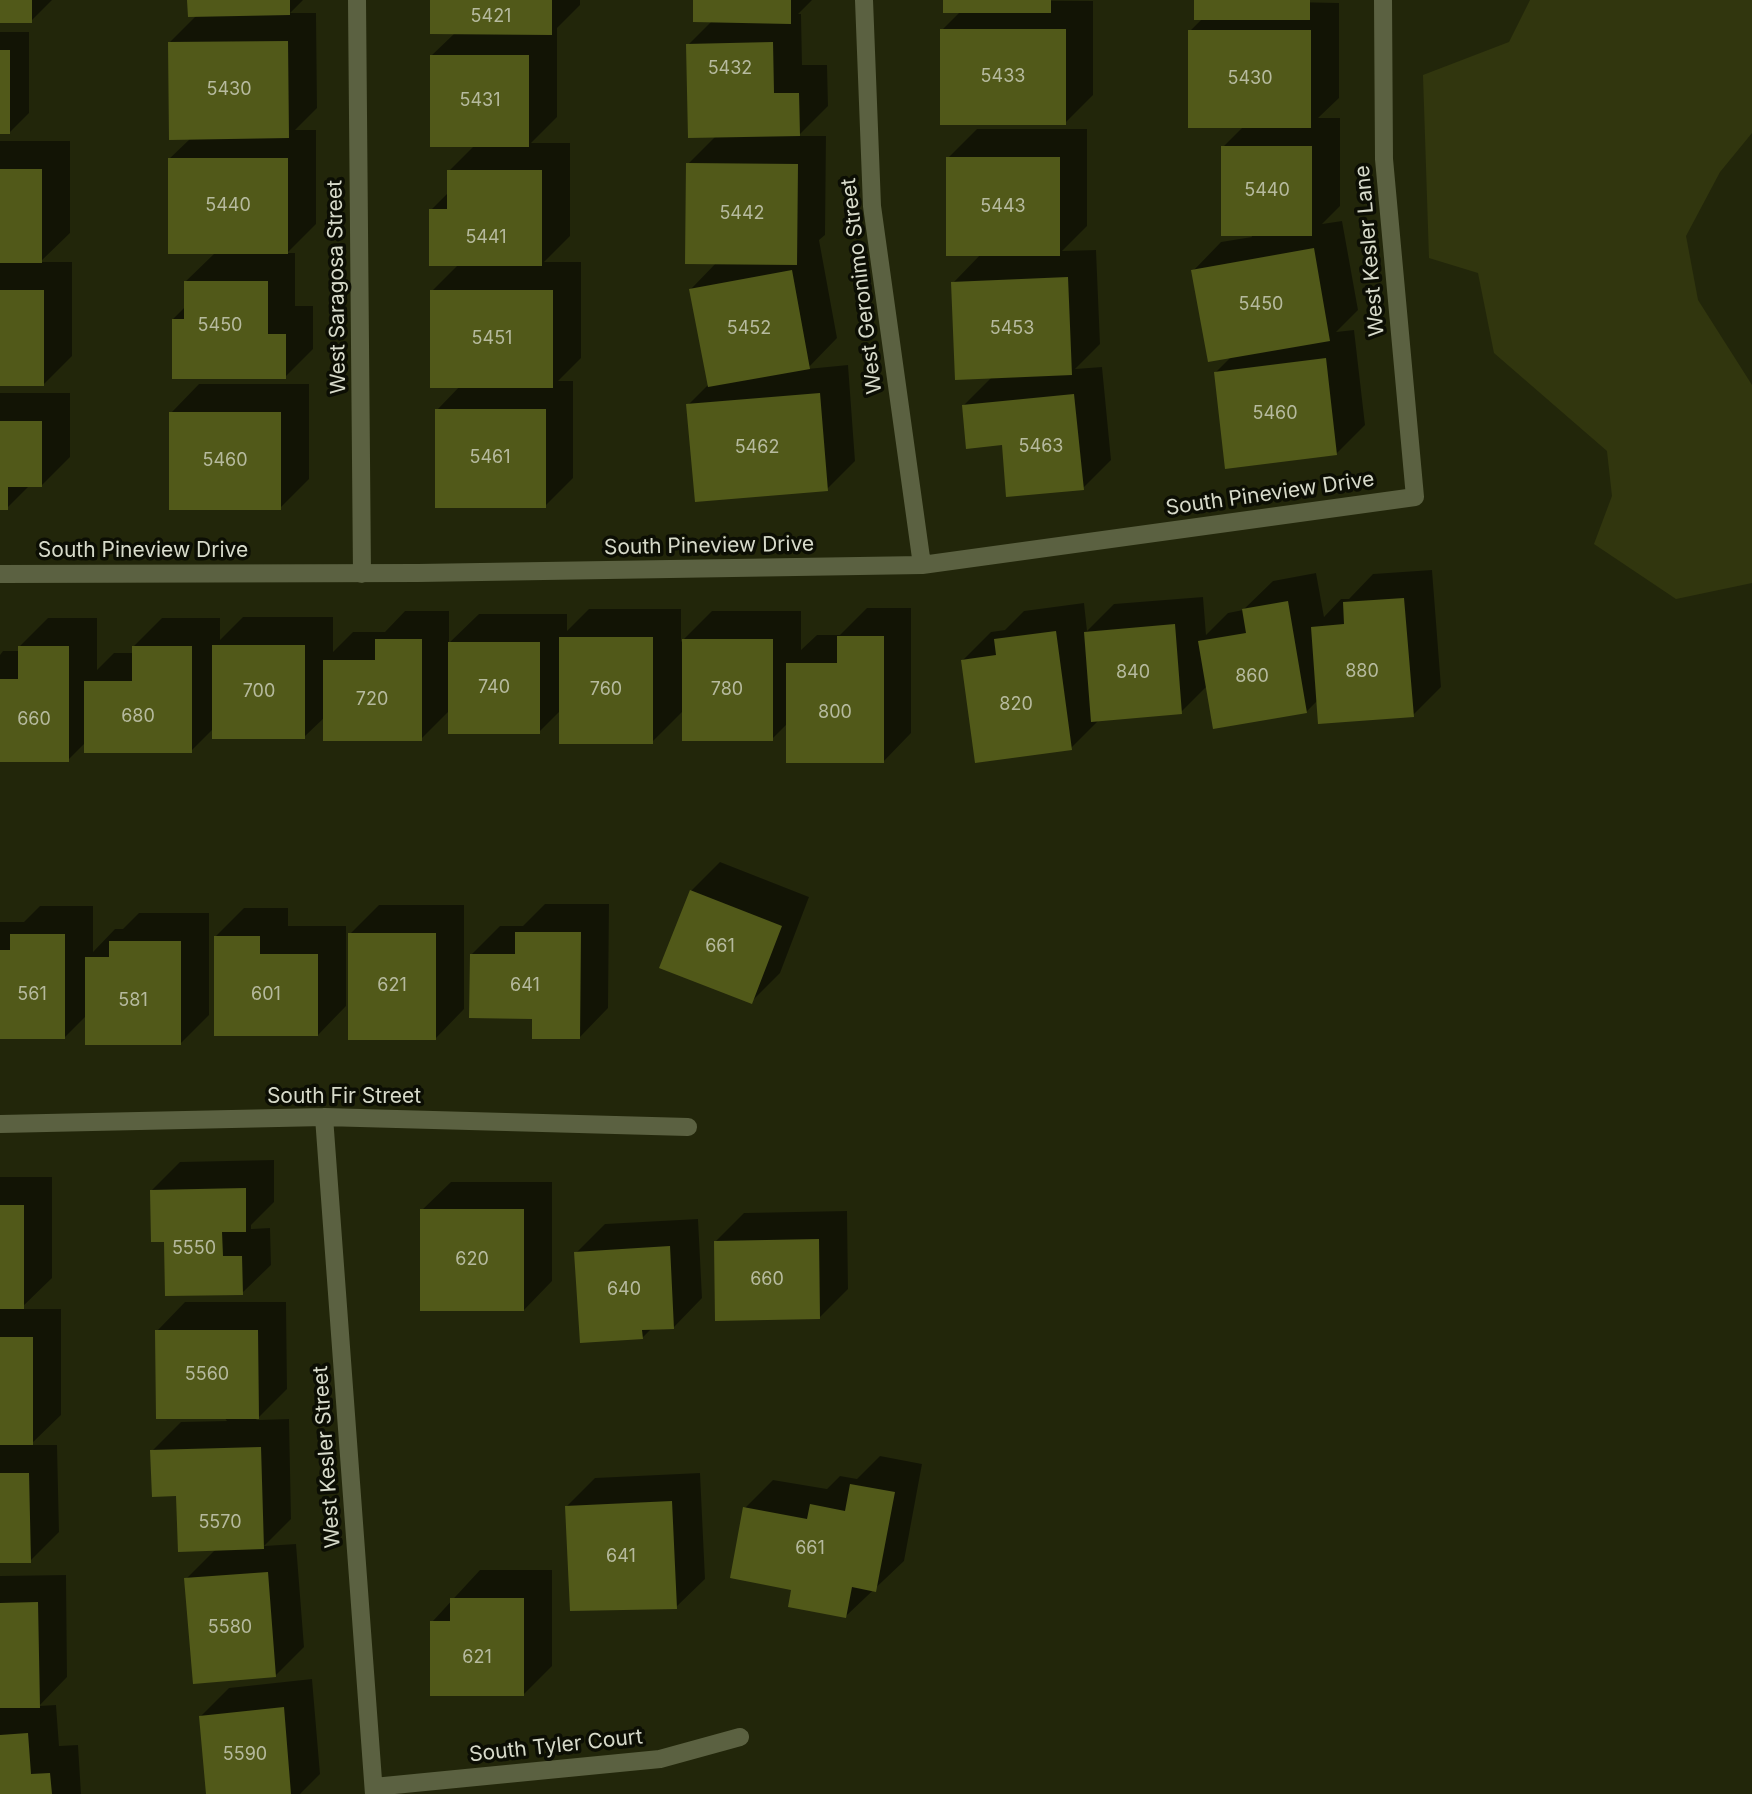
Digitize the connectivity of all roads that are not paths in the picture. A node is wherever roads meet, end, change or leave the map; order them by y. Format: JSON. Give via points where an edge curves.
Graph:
{"nodes":[{"id":1,"x":357,"y":0,"type":"edge"},
{"id":2,"x":864,"y":0,"type":"edge"},
{"id":3,"x":1383,"y":0,"type":"edge"},
{"id":4,"x":1415,"y":497,"type":"joint"},
{"id":5,"x":922,"y":565,"type":"junction"},
{"id":6,"x":0,"y":574,"type":"edge"},
{"id":7,"x":362,"y":574,"type":"junction"},
{"id":8,"x":324,"y":1117,"type":"junction"},
{"id":9,"x":0,"y":1124,"type":"edge"},
{"id":10,"x":688,"y":1127,"type":"dead end"},
{"id":11,"x":740,"y":1737,"type":"dead end"},
{"id":12,"x":374,"y":1790,"type":"edge"}],
"edges":[{"from":1,"to":7,"type":"street","name":"West Saragosa Street"},
{"from":2,"to":5,"type":"street","name":"West Geronimo Street","via":[[872,206]]},
{"from":3,"to":4,"type":"street","name":"West Kesler Lane","via":[[1384,159]]},
{"from":4,"to":5,"type":"street","name":"South Pineview Drive"},
{"from":5,"to":7,"type":"street","name":"South Pineview Drive"},
{"from":6,"to":7,"type":"street","name":"South Pineview Drive"},
{"from":8,"to":9,"type":"street","name":"South Fir Street"},
{"from":8,"to":10,"type":"street","name":"South Fir Street"},
{"from":8,"to":12,"type":"street","name":"West Kesler Street"},
{"from":11,"to":12,"type":"street","name":"South Tyler Court","via":[[660,1759]]}]}
